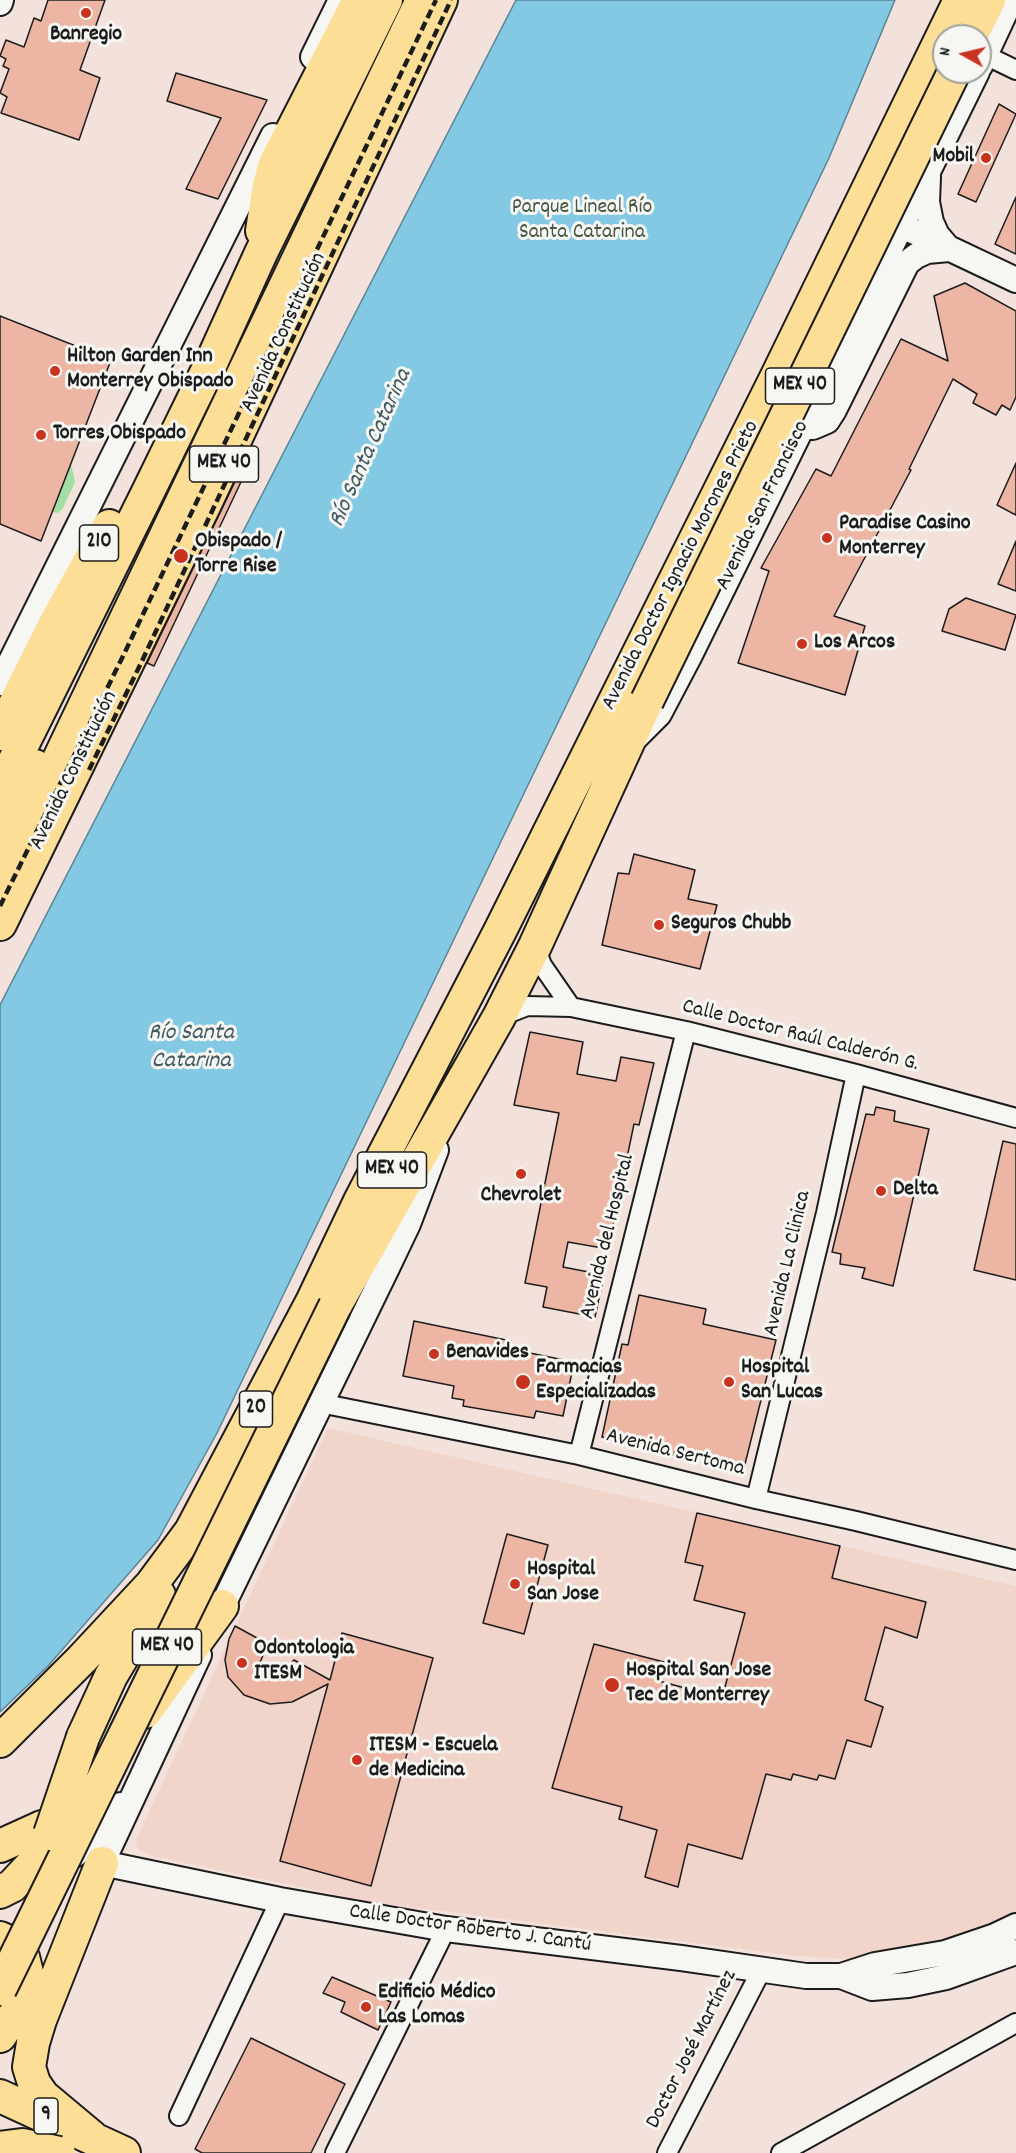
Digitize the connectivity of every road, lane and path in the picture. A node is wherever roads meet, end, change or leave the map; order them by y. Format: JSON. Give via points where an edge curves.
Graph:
{"nodes":[{"id":1,"x":341,"y":0,"type":"edge"},
{"id":2,"x":359,"y":0,"type":"edge"},
{"id":3,"x":386,"y":0,"type":"edge"},
{"id":4,"x":421,"y":0,"type":"edge"},
{"id":5,"x":441,"y":0,"type":"edge"},
{"id":6,"x":960,"y":0,"type":"edge"},
{"id":7,"x":989,"y":0,"type":"edge"},
{"id":8,"x":1011,"y":0,"type":"edge"},
{"id":9,"x":966,"y":24,"type":"edge"},
{"id":10,"x":981,"y":24,"type":"edge"},
{"id":11,"x":992,"y":25,"type":"edge"},
{"id":12,"x":992,"y":60,"type":"edge"},
{"id":13,"x":1016,"y":70,"type":"edge"},
{"id":14,"x":948,"y":84,"type":"edge"},
{"id":15,"x":952,"y":84,"type":"edge"},
{"id":16,"x":952,"y":84,"type":"edge"},
{"id":17,"x":960,"y":84,"type":"edge"},
{"id":18,"x":928,"y":175,"type":"junction"},
{"id":19,"x":902,"y":225,"type":"junction"},
{"id":20,"x":949,"y":249,"type":"junction"},
{"id":21,"x":261,"y":253,"type":"junction"},
{"id":22,"x":1016,"y":280,"type":"edge"},
{"id":23,"x":212,"y":361,"type":"junction"},
{"id":24,"x":802,"y":427,"type":"junction"},
{"id":25,"x":148,"y":492,"type":"junction"},
{"id":26,"x":0,"y":683,"type":"edge"},
{"id":27,"x":0,"y":734,"type":"edge"},
{"id":28,"x":628,"y":745,"type":"junction"},
{"id":29,"x":0,"y":790,"type":"edge"},
{"id":30,"x":0,"y":840,"type":"edge"},
{"id":31,"x":0,"y":875,"type":"edge"},
{"id":32,"x":0,"y":924,"type":"edge"},
{"id":33,"x":535,"y":946,"type":"junction"},
{"id":34,"x":571,"y":1007,"type":"junction"},
{"id":35,"x":499,"y":1017,"type":"junction"},
{"id":36,"x":686,"y":1031,"type":"junction"},
{"id":37,"x":446,"y":1032,"type":"junction"},
{"id":38,"x":856,"y":1074,"type":"junction"},
{"id":39,"x":464,"y":1078,"type":"junction"},
{"id":40,"x":1016,"y":1118,"type":"edge"},
{"id":41,"x":335,"y":1306,"type":"junction"},
{"id":42,"x":320,"y":1403,"type":"junction"},
{"id":43,"x":579,"y":1455,"type":"junction"},
{"id":44,"x":756,"y":1499,"type":"junction"},
{"id":45,"x":191,"y":1531,"type":"junction"},
{"id":46,"x":1016,"y":1560,"type":"edge"},
{"id":47,"x":222,"y":1606,"type":"junction"},
{"id":48,"x":125,"y":1740,"type":"dead end"},
{"id":49,"x":0,"y":1741,"type":"edge"},
{"id":50,"x":135,"y":1789,"type":"junction"},
{"id":51,"x":46,"y":1831,"type":"junction"},
{"id":52,"x":0,"y":1846,"type":"edge"},
{"id":53,"x":102,"y":1863,"type":"junction"},
{"id":54,"x":5,"y":1890,"type":"edge"},
{"id":55,"x":280,"y":1900,"type":"junction"},
{"id":56,"x":1016,"y":1926,"type":"edge"},
{"id":57,"x":446,"y":1929,"type":"junction"},
{"id":58,"x":0,"y":1938,"type":"edge"},
{"id":59,"x":1016,"y":1952,"type":"edge"},
{"id":60,"x":762,"y":1969,"type":"junction"},
{"id":61,"x":841,"y":1976,"type":"junction"},
{"id":62,"x":14,"y":1992,"type":"edge"},
{"id":63,"x":1016,"y":2023,"type":"edge"},
{"id":64,"x":0,"y":2036,"type":"edge"},
{"id":65,"x":0,"y":2096,"type":"edge"},
{"id":66,"x":179,"y":2116,"type":"dead end"},
{"id":67,"x":92,"y":2137,"type":"junction"},
{"id":68,"x":0,"y":2146,"type":"edge"},
{"id":69,"x":16,"y":2153,"type":"edge"},
{"id":70,"x":59,"y":2153,"type":"edge"},
{"id":71,"x":124,"y":2153,"type":"edge"},
{"id":72,"x":335,"y":2153,"type":"edge"},
{"id":73,"x":667,"y":2153,"type":"edge"},
{"id":74,"x":781,"y":2153,"type":"edge"}],
"edges":[{"from":1,"to":26,"type":"street"},
{"from":2,"to":21,"type":"highway","via":[[275,164],[264,208]]},
{"from":3,"to":21,"type":"highway","number":"MEX 40"},
{"from":4,"to":31,"type":"main road","name":"Avenida Constitución"},
{"from":5,"to":32,"type":"highway","name":"Avenida Constitución","number":"MEX 40","via":[[205,504]]},
{"from":6,"to":9,"type":"highway","name":"Avenida Doctor Ignacio Morones Prieto","number":"MEX 40"},
{"from":7,"to":10,"type":"highway","name":"Avenida Doctor Ignacio Morones Prieto","number":"MEX 40"},
{"from":8,"to":11,"type":"street","name":"Avenida Doctor Ignacio Morones Prieto"},
{"from":12,"to":13,"type":"street"},
{"from":14,"to":28,"type":"highway","name":"Avenida Doctor Ignacio Morones Prieto","number":"MEX 40","bridge":true},
{"from":15,"to":19,"type":"highway","via":[[887,189],[887,205]]},
{"from":16,"to":37,"type":"highway","name":"Avenida Doctor Ignacio Morones Prieto","number":"MEX 40","via":[[773,383]]},
{"from":17,"to":18,"type":"street","name":"Avenida Doctor Ignacio Morones Prieto"},
{"from":18,"to":19,"type":"street","name":"Avenida Doctor Ignacio Morones Prieto"},
{"from":18,"to":20,"type":"street","via":[[931,222]]},
{"from":19,"to":20,"type":"street"},
{"from":19,"to":24,"type":"street","name":"Avenida San Francisco"},
{"from":20,"to":22,"type":"street"},
{"from":20,"to":24,"type":"street","via":[[927,251],[907,263],[827,421]]},
{"from":21,"to":23,"type":"highway","number":"MEX 40"},
{"from":23,"to":25,"type":"highway","number":"MEX 40"},
{"from":23,"to":27,"type":"highway","number":"210","via":[[178,399],[56,622]]},
{"from":24,"to":28,"type":"street","name":"Avenida San Francisco","via":[[659,714]]},
{"from":25,"to":29,"type":"highway","number":"MEX 40"},
{"from":25,"to":30,"type":"highway","via":[[131,559]]},
{"from":28,"to":33,"type":"highway","name":"Avenida Doctor Ignacio Morones Prieto","number":"MEX 40"},
{"from":33,"to":34,"type":"street","via":[[542,965]]},
{"from":33,"to":35,"type":"highway","name":"Avenida Doctor Ignacio Morones Prieto","number":"MEX 40"},
{"from":34,"to":35,"type":"street","name":"Calle Doctor Raúl Calderón G.","via":[[527,1006]]},
{"from":34,"to":36,"type":"street","name":"Calle Doctor Raúl Calderón G."},
{"from":35,"to":39,"type":"highway","name":"Avenida Doctor Ignacio Morones Prieto","number":"MEX 40"},
{"from":36,"to":38,"type":"street","name":"Calle Doctor Raúl Calderón G."},
{"from":36,"to":43,"type":"street","name":"Avenida del Hospital"},
{"from":37,"to":41,"type":"highway","name":"Avenida Doctor Ignacio Morones Prieto","number":"MEX 40","via":[[426,1092]]},
{"from":37,"to":45,"type":"highway","name":"Avenida Doctor Ignacio Morones Prieto","number":"20","via":[[312,1302]]},
{"from":38,"to":40,"type":"street","name":"Calle Doctor Raúl Calderón G."},
{"from":38,"to":44,"type":"street","name":"Avenida La Clinica"},
{"from":39,"to":41,"type":"highway","name":"Avenida Doctor Ignacio Morones Prieto"},
{"from":39,"to":42,"type":"street","number":"20","via":[[408,1224]]},
{"from":41,"to":62,"type":"highway","number":"MEX 40","bridge":true},
{"from":42,"to":43,"type":"street","name":"Avenida Sertoma"},
{"from":42,"to":47,"type":"street","number":"20"},
{"from":43,"to":44,"type":"street","name":"Avenida Sertoma"},
{"from":44,"to":46,"type":"street","name":"Avenida Sertoma"},
{"from":45,"to":49,"type":"highway","name":"Avenida Doctor Ignacio Morones Prieto","number":"20","via":[[143,1593]]},
{"from":45,"to":51,"type":"highway","bridge":true,"via":[[177,1565],[111,1676]]},
{"from":47,"to":48,"type":"highway","number":"20"},
{"from":47,"to":50,"type":"street"},
{"from":50,"to":53,"type":"street"},
{"from":50,"to":54,"type":"street","via":[[76,1854]]},
{"from":51,"to":52,"type":"highway"},
{"from":51,"to":54,"type":"highway","via":[[41,1855]]},
{"from":53,"to":55,"type":"street","name":"Calle Doctor Roberto J. Cantú"},
{"from":53,"to":62,"type":"highway","via":[[70,1896]]},
{"from":53,"to":67,"type":"highway","via":[[40,2020],[29,2067],[44,2096]]},
{"from":55,"to":57,"type":"street","name":"Calle Doctor Roberto J. Cantú"},
{"from":55,"to":66,"type":"street"},
{"from":56,"to":61,"type":"street","name":"Calle Doctor Roberto J. Cantú","via":[[945,1953],[875,1965]]},
{"from":57,"to":60,"type":"street","name":"Calle Doctor Roberto J. Cantú"},
{"from":57,"to":72,"type":"street"},
{"from":58,"to":62,"type":"highway","via":[[23,1957],[27,1973]]},
{"from":59,"to":61,"type":"street","name":"Calle Doctor Roberto J. Cantú","via":[[946,1977],[908,1985],[872,1988]]},
{"from":60,"to":61,"type":"street","name":"Calle Doctor Roberto J. Cantú","via":[[806,1976]]},
{"from":60,"to":73,"type":"street","name":"Doctor José Martínez"},
{"from":62,"to":64,"type":"highway"},
{"from":63,"to":74,"type":"street"},
{"from":65,"to":67,"type":"highway","number":"9"},
{"from":67,"to":71,"type":"highway","number":"9"},
{"from":68,"to":69,"type":"highway","number":"9"},
{"from":68,"to":70,"type":"highway","bridge":true,"via":[[22,2145]]}]}
